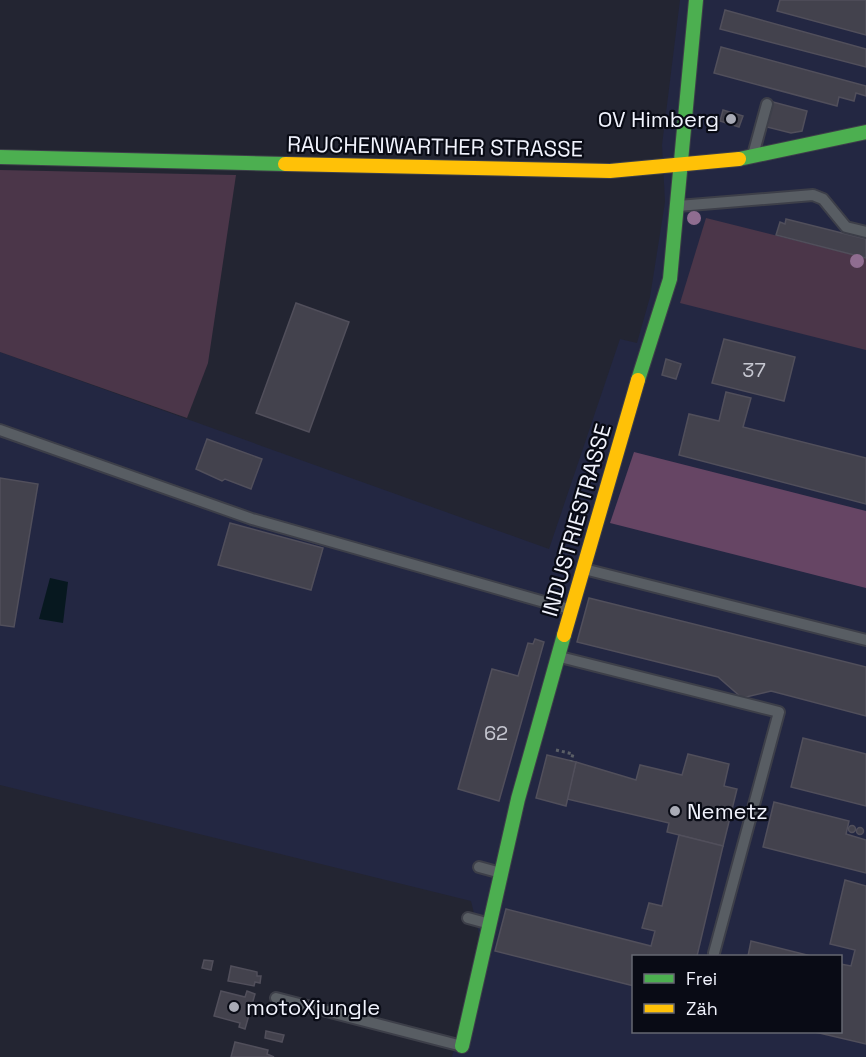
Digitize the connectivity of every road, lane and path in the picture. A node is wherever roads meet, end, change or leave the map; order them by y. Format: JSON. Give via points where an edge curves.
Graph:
{"nodes":[{"id":1,"x":696,"y":0,"type":"edge"},
{"id":2,"x":767,"y":104,"type":"dead end"},
{"id":3,"x":866,"y":132,"type":"edge"},
{"id":4,"x":0,"y":158,"type":"edge"},
{"id":5,"x":752,"y":158,"type":"junction"},
{"id":6,"x":679,"y":165,"type":"junction"},
{"id":7,"x":676,"y":206,"type":"junction"},
{"id":8,"x":866,"y":232,"type":"edge"},
{"id":9,"x":0,"y":430,"type":"edge"},
{"id":10,"x":584,"y":569,"type":"junction"},
{"id":11,"x":572,"y":610,"type":"junction"},
{"id":12,"x":866,"y":640,"type":"edge"},
{"id":13,"x":560,"y":657,"type":"junction"},
{"id":14,"x":479,"y":867,"type":"dead end"},
{"id":15,"x":501,"y":873,"type":"junction"},
{"id":16,"x":468,"y":918,"type":"dead end"},
{"id":17,"x":490,"y":924,"type":"junction"},
{"id":18,"x":714,"y":953,"type":"dead end"},
{"id":19,"x":276,"y":998,"type":"dead end"},
{"id":20,"x":462,"y":1046,"type":"joint"}],
"edges":[{"from":1,"to":6,"type":"street","name":"INDUSTRIESTRASSE"},
{"from":2,"to":5,"type":"lane"},
{"from":3,"to":5,"type":"street","name":"RAUCHENWARTHER STRASSE"},
{"from":4,"to":6,"type":"street","name":"RAUCHENWARTHER STRASSE","via":[[610,171]]},
{"from":5,"to":6,"type":"street","name":"RAUCHENWARTHER STRASSE"},
{"from":6,"to":7,"type":"street","name":"INDUSTRIESTRASSE"},
{"from":7,"to":8,"type":"lane","via":[[813,195],[823,199],[846,227]]},
{"from":7,"to":10,"type":"street","name":"INDUSTRIESTRASSE","via":[[664,313]]},
{"from":9,"to":11,"type":"lane","via":[[252,519]]},
{"from":10,"to":11,"type":"street","name":"INDUSTRIESTRASSE"},
{"from":10,"to":12,"type":"lane"},
{"from":11,"to":13,"type":"street","name":"INDUSTRIESTRASSE","via":[[560,636]]},
{"from":13,"to":15,"type":"street","name":"INDUSTRIESTRASSE","via":[[518,799]]},
{"from":13,"to":18,"type":"lane","via":[[779,712]]},
{"from":14,"to":15,"type":"lane"},
{"from":15,"to":17,"type":"street","name":"INDUSTRIESTRASSE"},
{"from":16,"to":17,"type":"lane"},
{"from":17,"to":20,"type":"street","name":"INDUSTRIESTRASSE"},
{"from":19,"to":20,"type":"lane"}]}
